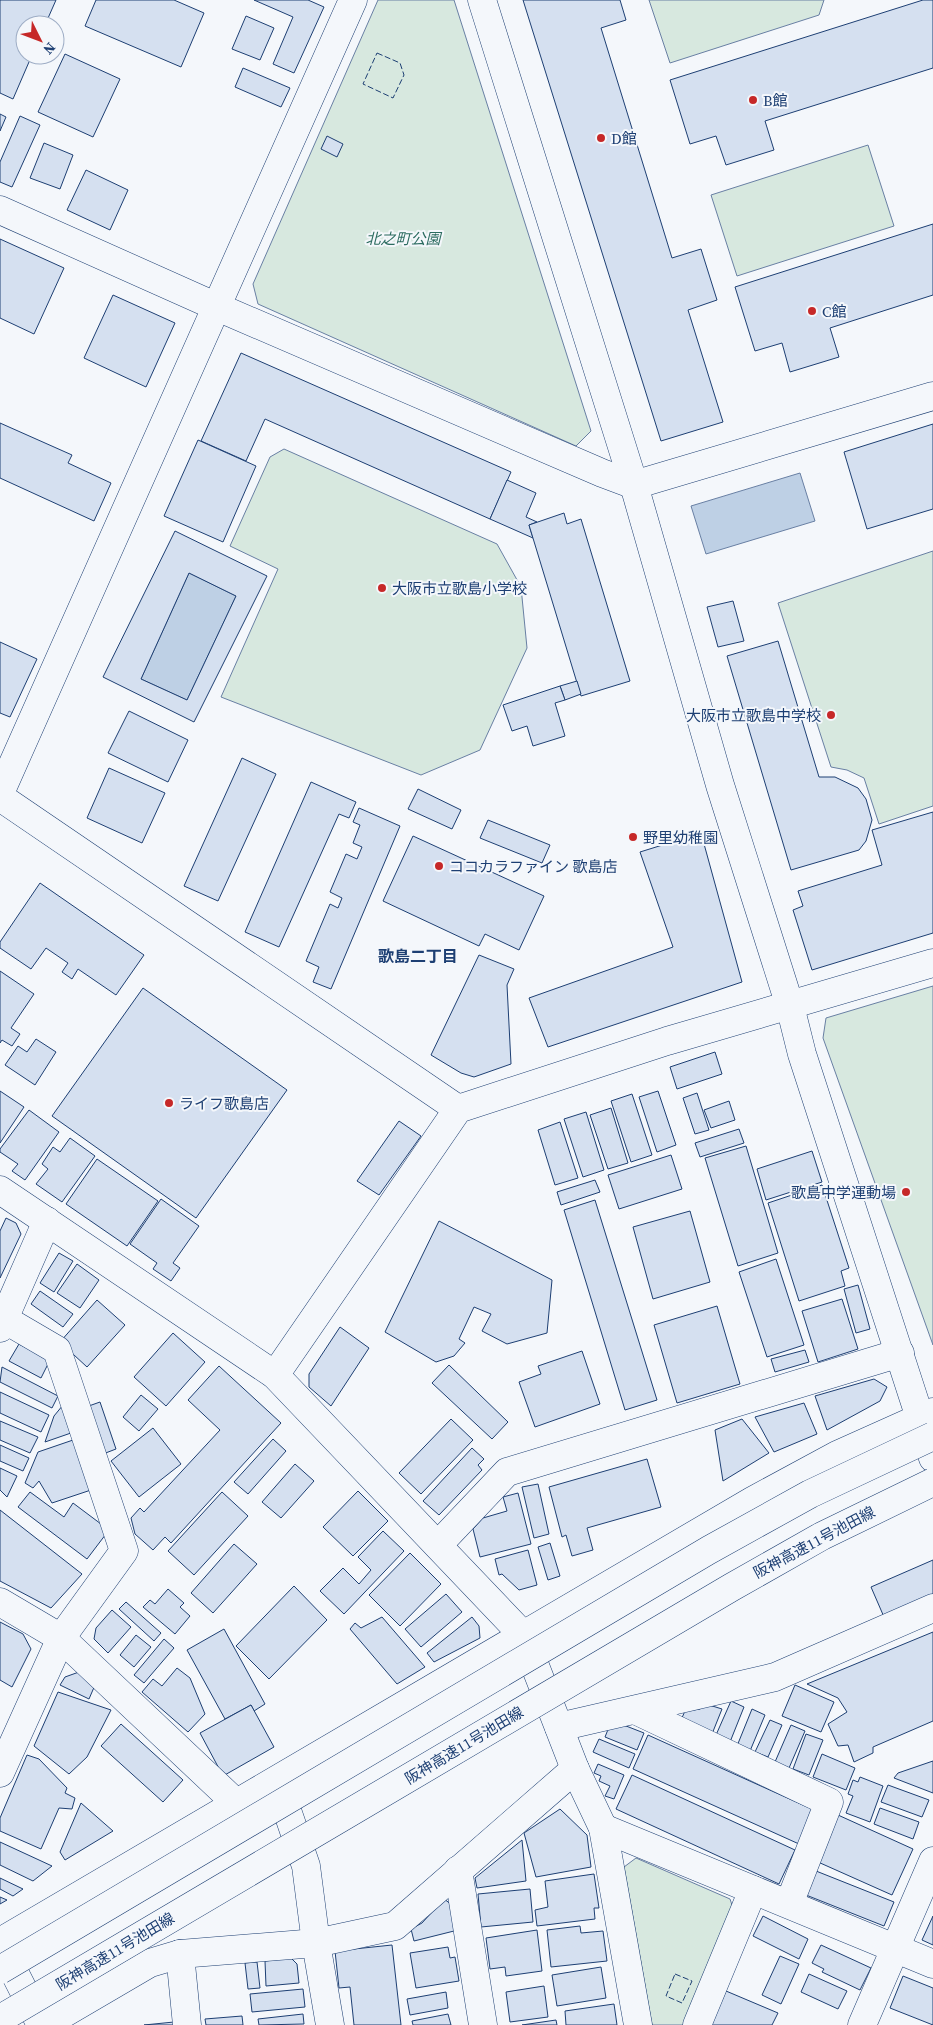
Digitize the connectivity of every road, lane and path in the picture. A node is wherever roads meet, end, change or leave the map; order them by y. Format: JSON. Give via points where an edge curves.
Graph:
{"nodes":[{"id":1,"x":353,"y":0,"type":"edge"},
{"id":2,"x":482,"y":0,"type":"edge"},
{"id":3,"x":0,"y":210,"type":"edge"},
{"id":4,"x":215,"y":306,"type":"junction"},
{"id":5,"x":933,"y":396,"type":"edge"},
{"id":6,"x":634,"y":485,"type":"junction"},
{"id":7,"x":0,"y":795,"type":"edge"},
{"id":8,"x":933,"y":963,"type":"edge"},
{"id":9,"x":790,"y":1006,"type":"junction"},
{"id":10,"x":458,"y":1109,"type":"junction"},
{"id":11,"x":0,"y":1190,"type":"edge"},
{"id":12,"x":47,"y":1221,"type":"junction"},
{"id":13,"x":2,"y":1324,"type":"edge"},
{"id":14,"x":900,"y":1353,"type":"junction"},
{"id":15,"x":275,"y":1375,"type":"junction"},
{"id":16,"x":929,"y":1421,"type":"edge"},
{"id":17,"x":933,"y":1458,"type":"edge"},
{"id":18,"x":933,"y":1482,"type":"edge"},
{"id":19,"x":438,"y":1545,"type":"junction"},
{"id":20,"x":0,"y":1602,"type":"edge"},
{"id":21,"x":933,"y":1608,"type":"edge"},
{"id":22,"x":523,"y":1635,"type":"junction"},
{"id":23,"x":61,"y":1638,"type":"junction"},
{"id":24,"x":635,"y":1710,"type":"junction"},
{"id":25,"x":559,"y":1727,"type":"junction"},
{"id":26,"x":575,"y":1769,"type":"junction"},
{"id":27,"x":0,"y":1772,"type":"edge"},
{"id":28,"x":276,"y":1779,"type":"junction"},
{"id":29,"x":236,"y":1803,"type":"junction"},
{"id":30,"x":603,"y":1828,"type":"junction"},
{"id":31,"x":933,"y":1861,"type":"edge"},
{"id":32,"x":458,"y":1870,"type":"junction"},
{"id":33,"x":753,"y":1890,"type":"junction"},
{"id":34,"x":789,"y":1904,"type":"junction"},
{"id":35,"x":0,"y":1943,"type":"edge"},
{"id":36,"x":316,"y":1943,"type":"junction"},
{"id":37,"x":896,"y":1947,"type":"junction"},
{"id":38,"x":180,"y":1954,"type":"junction"},
{"id":39,"x":933,"y":1964,"type":"edge"},
{"id":40,"x":0,"y":1970,"type":"edge"},
{"id":41,"x":0,"y":2019,"type":"edge"},
{"id":42,"x":42,"y":2025,"type":"edge"},
{"id":43,"x":187,"y":2025,"type":"edge"},
{"id":44,"x":330,"y":2025,"type":"edge"},
{"id":45,"x":483,"y":2025,"type":"edge"},
{"id":46,"x":638,"y":2025,"type":"edge"},
{"id":47,"x":697,"y":2025,"type":"edge"},
{"id":48,"x":862,"y":2025,"type":"edge"}],
"edges":[{"from":1,"to":4,"type":"main road"},
{"from":2,"to":6,"type":"main road"},
{"from":3,"to":4,"type":"main road"},
{"from":4,"to":6,"type":"main road"},
{"from":4,"to":7,"type":"main road"},
{"from":5,"to":6,"type":"main road"},
{"from":6,"to":9,"type":"main road","via":[[720,784]]},
{"from":7,"to":10,"type":"main road"},
{"from":8,"to":9,"type":"main road"},
{"from":9,"to":10,"type":"main road","via":[[667,1041]]},
{"from":9,"to":14,"type":"main road","via":[[802,1054]]},
{"from":10,"to":15,"type":"main road"},
{"from":11,"to":12,"type":"main road"},
{"from":12,"to":13,"type":"main road"},
{"from":12,"to":15,"type":"main road"},
{"from":13,"to":23,"type":"main road","via":[[56,1350],[124,1551]]},
{"from":14,"to":16,"type":"main road"},
{"from":14,"to":19,"type":"main road","via":[[507,1472]]},
{"from":15,"to":19,"type":"main road"},
{"from":16,"to":17,"type":"main road"},
{"from":16,"to":22,"type":"main road","via":[[837,1455]]},
{"from":16,"to":40,"type":"main road","bridge":true},
{"from":18,"to":41,"type":"main road","name":"阪神高速11号池田線","bridge":true,"via":[[822,1536],[732,1587]]},
{"from":19,"to":22,"type":"main road"},
{"from":20,"to":23,"type":"main road"},
{"from":21,"to":24,"type":"main road","via":[[775,1677]]},
{"from":22,"to":25,"type":"main road"},
{"from":22,"to":28,"type":"main road"},
{"from":23,"to":27,"type":"main road"},
{"from":23,"to":29,"type":"main road"},
{"from":24,"to":25,"type":"main road"},
{"from":24,"to":34,"type":"main road","via":[[829,1802]]},
{"from":25,"to":26,"type":"main road"},
{"from":26,"to":30,"type":"main road"},
{"from":26,"to":32,"type":"main road"},
{"from":28,"to":29,"type":"main road"},
{"from":28,"to":36,"type":"main road","via":[[306,1866]]},
{"from":29,"to":35,"type":"main road"},
{"from":30,"to":33,"type":"main road"},
{"from":30,"to":46,"type":"main road"},
{"from":31,"to":37,"type":"main road"},
{"from":32,"to":36,"type":"main road","via":[[395,1926]]},
{"from":32,"to":45,"type":"main road"},
{"from":33,"to":34,"type":"main road"},
{"from":33,"to":47,"type":"main road"},
{"from":34,"to":37,"type":"main road"},
{"from":35,"to":42,"type":"main road"},
{"from":36,"to":38,"type":"main road"},
{"from":36,"to":44,"type":"main road"},
{"from":37,"to":39,"type":"main road"},
{"from":37,"to":48,"type":"main road"},
{"from":38,"to":42,"type":"main road","via":[[150,1963]]},
{"from":38,"to":43,"type":"main road"}]}
